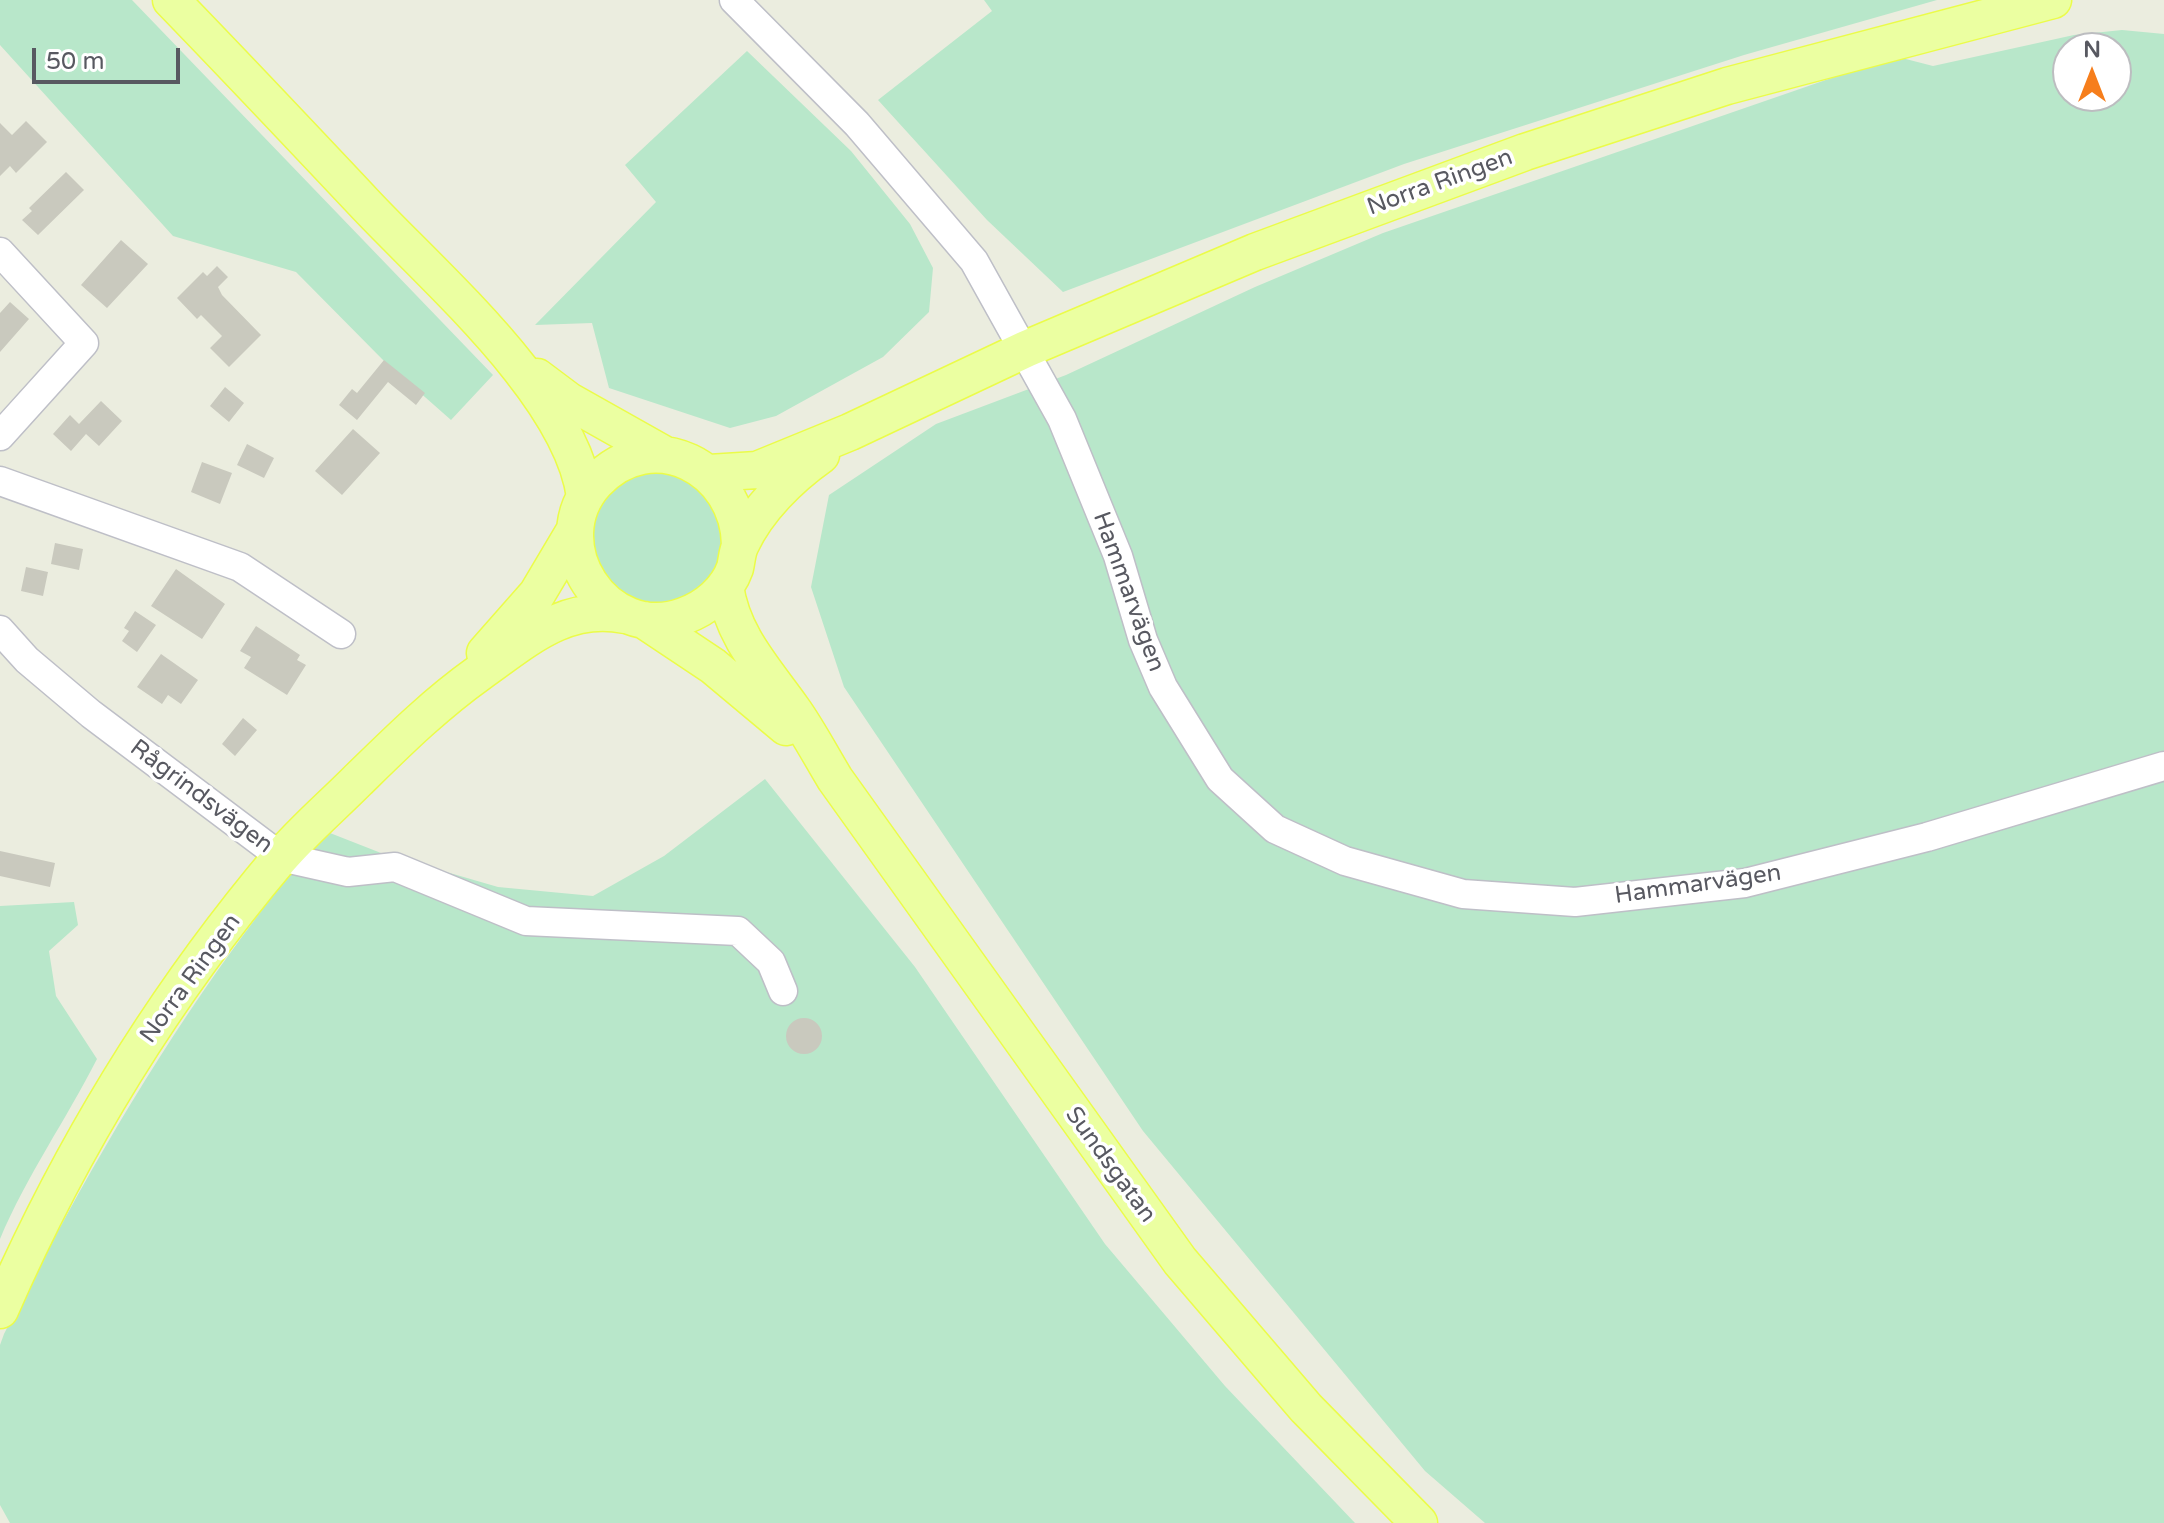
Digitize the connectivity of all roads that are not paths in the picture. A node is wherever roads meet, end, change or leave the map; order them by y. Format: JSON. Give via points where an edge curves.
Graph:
{"nodes":[{"id":1,"x":171,"y":0,"type":"edge"},
{"id":2,"x":734,"y":0,"type":"edge"},
{"id":3,"x":2053,"y":0,"type":"edge"},
{"id":4,"x":0,"y":252,"type":"edge"},
{"id":5,"x":501,"y":348,"type":"junction"},
{"id":6,"x":1026,"y":349,"type":"junction"},
{"id":7,"x":850,"y":432,"type":"junction"},
{"id":8,"x":0,"y":436,"type":"edge"},
{"id":9,"x":665,"y":455,"type":"junction"},
{"id":10,"x":709,"y":473,"type":"junction"},
{"id":11,"x":0,"y":481,"type":"edge"},
{"id":12,"x":580,"y":514,"type":"junction"},
{"id":13,"x":740,"y":545,"type":"junction"},
{"id":14,"x":725,"y":586,"type":"junction"},
{"id":15,"x":635,"y":617,"type":"junction"},
{"id":16,"x":0,"y":630,"type":"edge"},
{"id":17,"x":341,"y":634,"type":"dead end"},
{"id":18,"x":447,"y":696,"type":"junction"},
{"id":19,"x":2164,"y":766,"type":"edge"},
{"id":20,"x":835,"y":779,"type":"junction"},
{"id":21,"x":281,"y":857,"type":"junction"},
{"id":22,"x":783,"y":991,"type":"dead end"},
{"id":23,"x":0,"y":1310,"type":"edge"},
{"id":24,"x":1419,"y":1523,"type":"edge"}],
"edges":[{"from":1,"to":5,"type":"main road"},
{"from":2,"to":6,"type":"street","name":"Hammarvägen","via":[[857,124],[974,261]]},
{"from":3,"to":6,"type":"main road","name":"Norra Ringen","via":[[1727,86],[1525,152],[1255,252]]},
{"from":4,"to":8,"type":"street","via":[[84,343]]},
{"from":5,"to":9,"type":"main road","via":[[569,401]]},
{"from":5,"to":12,"type":"main road","via":[[531,383],[579,463]]},
{"from":6,"to":7,"type":"main road","name":"Norra Ringen"},
{"from":6,"to":19,"type":"street","name":"Hammarvägen","via":[[1068,433],[1118,556],[1158,675],[1220,779],[1275,829],[1345,861],[1463,894],[1575,902],[1745,883],[1927,837]]},
{"from":7,"to":10,"type":"main road","name":"Norra Ringen","via":[[757,470]]},
{"from":7,"to":13,"type":"main road","name":"Norra Ringen","via":[[790,479]]},
{"from":9,"to":10,"type":"main road"},
{"from":9,"to":12,"type":"main road","via":[[649,455],[605,473]]},
{"from":10,"to":13,"type":"main road","via":[[737,513]]},
{"from":11,"to":17,"type":"street","via":[[240,567]]},
{"from":12,"to":15,"type":"main road","via":[[579,564],[586,580],[610,606]]},
{"from":12,"to":18,"type":"main road","name":"Norra Ringen","via":[[537,594]]},
{"from":13,"to":14,"type":"main road"},
{"from":14,"to":15,"type":"main road","via":[[698,610],[681,617]]},
{"from":14,"to":20,"type":"main road","name":"Sundsgatan","via":[[729,612],[743,642]]},
{"from":15,"to":18,"type":"main road","name":"Norra Ringen","via":[[589,611],[553,624]]},
{"from":15,"to":20,"type":"main road","name":"Sundsgatan","via":[[747,691]]},
{"from":16,"to":21,"type":"street","name":"Rågrindsvägen","via":[[91,714]]},
{"from":18,"to":21,"type":"main road","name":"Norra Ringen"},
{"from":20,"to":24,"type":"main road","name":"Sundsgatan","via":[[1180,1261],[1306,1408]]},
{"from":21,"to":22,"type":"street","name":"Rågrindsvägen","via":[[348,872],[395,867],[526,921],[738,931],[771,962]]},
{"from":21,"to":23,"type":"main road","name":"Norra Ringen","via":[[124,1073],[40,1221]]}]}
